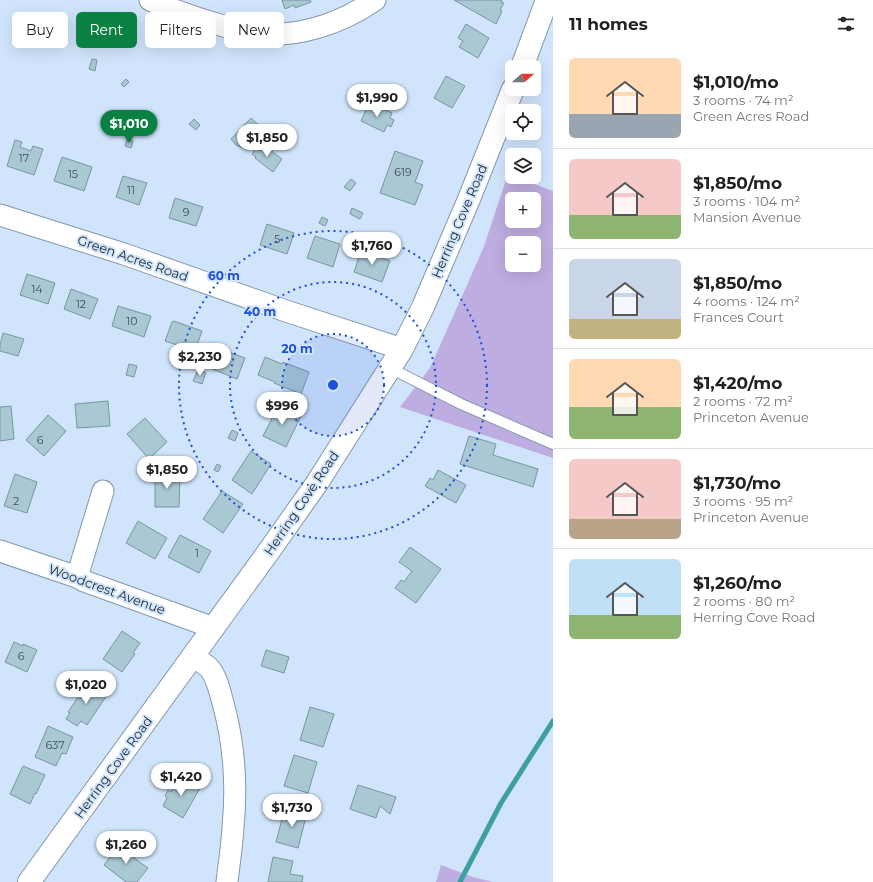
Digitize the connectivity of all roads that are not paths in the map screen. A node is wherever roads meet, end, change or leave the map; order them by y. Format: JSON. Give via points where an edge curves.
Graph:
{"nodes":[{"id":1,"x":150,"y":0,"type":"edge"},
{"id":2,"x":375,"y":0,"type":"edge"},
{"id":3,"x":547,"y":0,"type":"edge"},
{"id":4,"x":525,"y":60,"type":"edge"},
{"id":5,"x":510,"y":96,"type":"edge"},
{"id":6,"x":0,"y":214,"type":"edge"},
{"id":7,"x":402,"y":349,"type":"junction"},
{"id":8,"x":390,"y":368,"type":"junction"},
{"id":9,"x":553,"y":444,"type":"edge"},
{"id":10,"x":103,"y":491,"type":"dead end"},
{"id":11,"x":0,"y":551,"type":"edge"},
{"id":12,"x":77,"y":577,"type":"junction"},
{"id":13,"x":214,"y":628,"type":"junction"},
{"id":14,"x":192,"y":657,"type":"junction"},
{"id":15,"x":29,"y":882,"type":"edge"},
{"id":16,"x":227,"y":882,"type":"edge"}],
"edges":[{"from":1,"to":2,"type":"street","via":[[193,18],[256,34],[275,34],[321,27],[356,12]]},
{"from":3,"to":4,"type":"main road"},
{"from":5,"to":7,"type":"main road","name":"Herring Cove Road","via":[[426,300]]},
{"from":6,"to":7,"type":"street","name":"Green Acres Road"},
{"from":7,"to":8,"type":"main road","name":"Herring Cove Road"},
{"from":8,"to":9,"type":"lane","via":[[461,404]]},
{"from":8,"to":13,"type":"main road","name":"Herring Cove Road","via":[[316,483]]},
{"from":10,"to":12,"type":"street"},
{"from":11,"to":12,"type":"street","name":"Woodcrest Avenue"},
{"from":12,"to":13,"type":"street","name":"Woodcrest Avenue"},
{"from":13,"to":14,"type":"main road","name":"Herring Cove Road"},
{"from":14,"to":15,"type":"main road","name":"Herring Cove Road"},
{"from":14,"to":16,"type":"street","via":[[204,664],[216,680],[230,736],[235,797]]}]}
